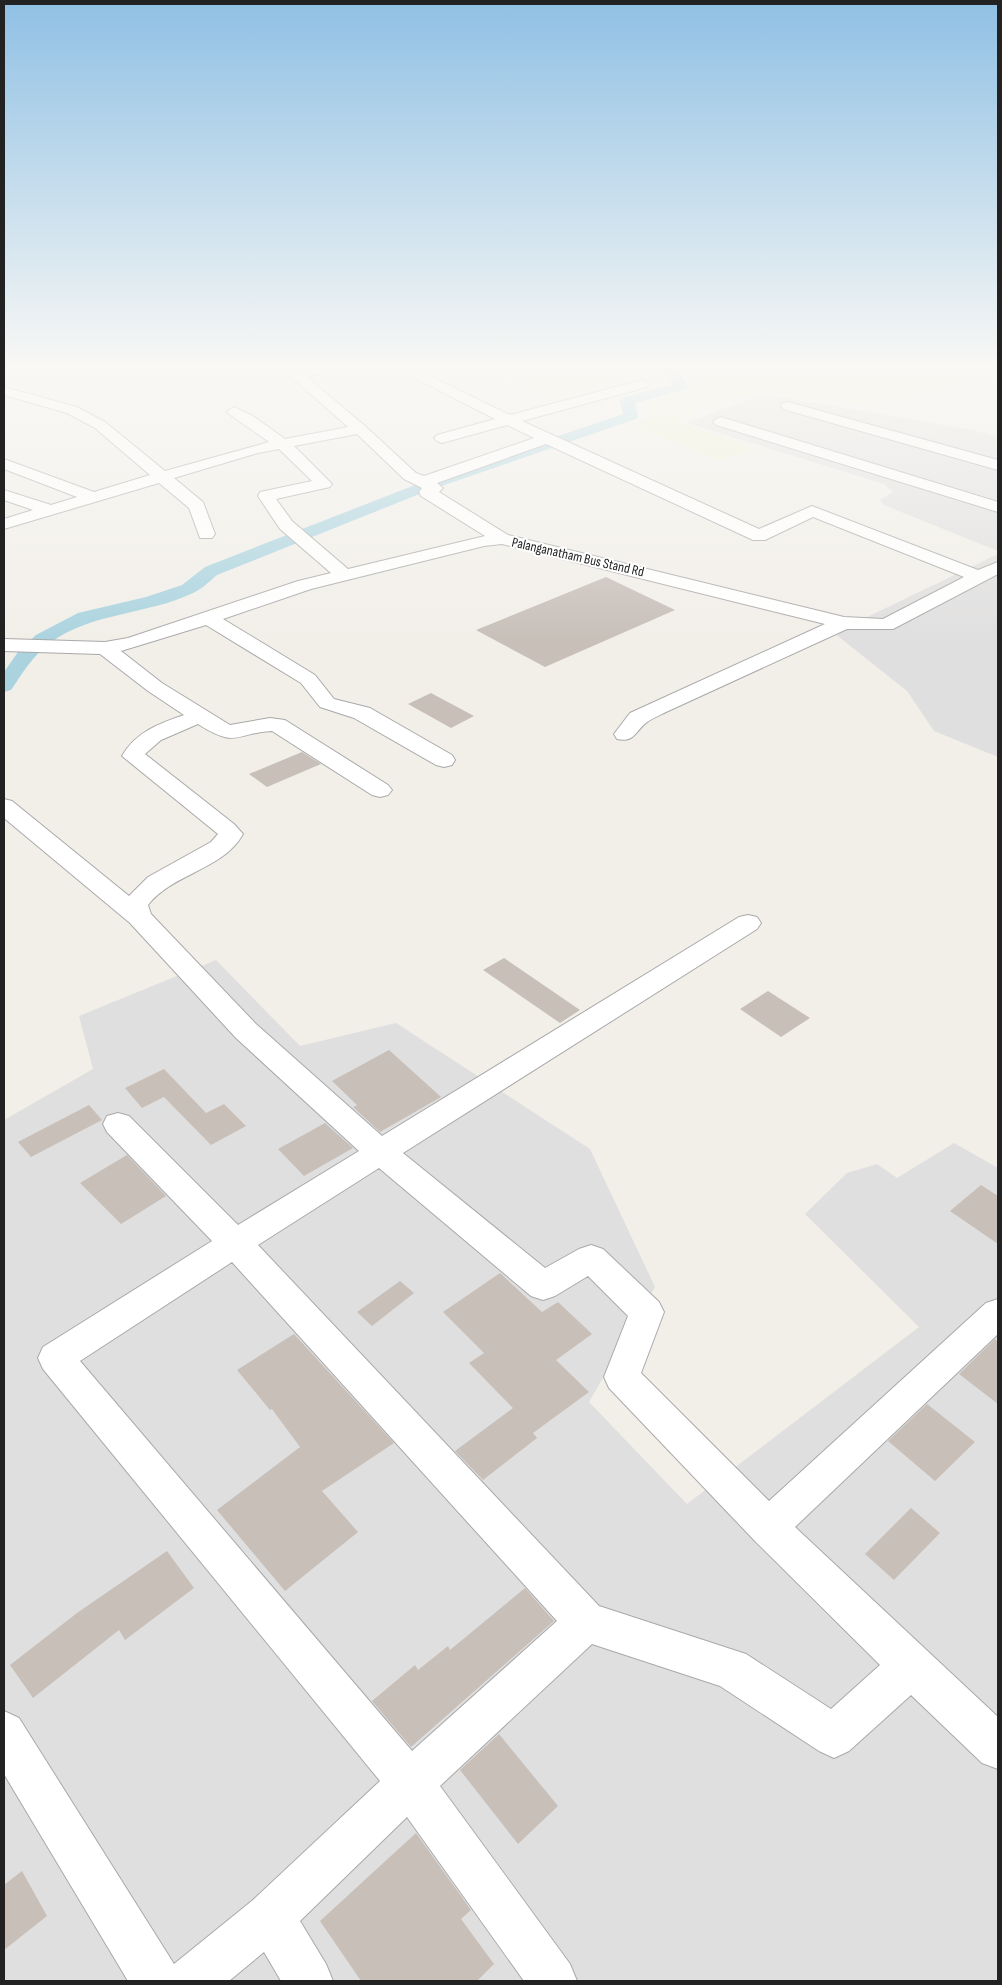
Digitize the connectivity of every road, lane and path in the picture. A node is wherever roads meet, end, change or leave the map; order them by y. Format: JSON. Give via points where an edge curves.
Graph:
{"nodes":[{"id":1,"x":138,"y":458,"type":"edge"},
{"id":2,"x":226,"y":458,"type":"edge"},
{"id":3,"x":298,"y":458,"type":"edge"},
{"id":4,"x":390,"y":458,"type":"edge"},
{"id":5,"x":499,"y":458,"type":"edge"},
{"id":6,"x":588,"y":458,"type":"edge"},
{"id":7,"x":837,"y":458,"type":"edge"},
{"id":8,"x":972,"y":458,"type":"edge"},
{"id":9,"x":4,"y":464,"type":"edge"},
{"id":10,"x":998,"y":465,"type":"edge"},
{"id":11,"x":161,"y":477,"type":"junction"},
{"id":12,"x":429,"y":485,"type":"junction"},
{"id":13,"x":4,"y":495,"type":"edge"},
{"id":14,"x":92,"y":497,"type":"junction"},
{"id":15,"x":998,"y":507,"type":"edge"},
{"id":16,"x":50,"y":510,"type":"junction"},
{"id":17,"x":4,"y":524,"type":"edge"},
{"id":18,"x":206,"y":534,"type":"dead end"},
{"id":19,"x":502,"y":539,"type":"junction"},
{"id":20,"x":998,"y":567,"type":"edge"},
{"id":21,"x":345,"y":576,"type":"junction"},
{"id":22,"x":978,"y":578,"type":"junction"},
{"id":23,"x":208,"y":618,"type":"junction"},
{"id":24,"x":844,"y":623,"type":"junction"},
{"id":25,"x":4,"y":644,"type":"edge"},
{"id":26,"x":105,"y":648,"type":"junction"},
{"id":27,"x":200,"y":716,"type":"junction"},
{"id":28,"x":626,"y":734,"type":"dead end"},
{"id":29,"x":444,"y":760,"type":"dead end"},
{"id":30,"x":380,"y":790,"type":"dead end"},
{"id":31,"x":4,"y":806,"type":"edge"},
{"id":32,"x":139,"y":917,"type":"junction"},
{"id":33,"x":748,"y":923,"type":"dead end"},
{"id":34,"x":118,"y":1124,"type":"dead end"},
{"id":35,"x":381,"y":1153,"type":"junction"},
{"id":36,"x":235,"y":1243,"type":"junction"},
{"id":37,"x":998,"y":1313,"type":"edge"},
{"id":38,"x":768,"y":1527,"type":"junction"},
{"id":39,"x":586,"y":1622,"type":"junction"},
{"id":40,"x":911,"y":1666,"type":"junction"},
{"id":41,"x":4,"y":1733,"type":"edge"},
{"id":42,"x":998,"y":1747,"type":"edge"},
{"id":43,"x":410,"y":1783,"type":"junction"},
{"id":44,"x":270,"y":1917,"type":"junction"},
{"id":45,"x":156,"y":1981,"type":"edge"},
{"id":46,"x":191,"y":1981,"type":"edge"},
{"id":47,"x":309,"y":1981,"type":"edge"},
{"id":48,"x":553,"y":1981,"type":"edge"}],
"edges":[{"from":1,"to":11,"type":"street"},
{"from":2,"to":11,"type":"street"},
{"from":3,"to":21,"type":"street","via":[[324,484],[266,496],[286,525]]},
{"from":4,"to":12,"type":"street","via":[[410,476]]},
{"from":5,"to":12,"type":"street"},
{"from":6,"to":22,"type":"street","via":[[758,536],[812,511]]},
{"from":7,"to":15,"type":"street"},
{"from":8,"to":10,"type":"street"},
{"from":9,"to":14,"type":"street"},
{"from":11,"to":14,"type":"street"},
{"from":11,"to":18,"type":"street","via":[[197,506]]},
{"from":12,"to":19,"type":"street","via":[[427,492]]},
{"from":13,"to":16,"type":"street"},
{"from":14,"to":16,"type":"street"},
{"from":16,"to":17,"type":"street"},
{"from":19,"to":21,"type":"street","name":"Palanganatham Bus Stand Rd"},
{"from":19,"to":24,"type":"street","name":"Palanganatham Bus Stand Rd"},
{"from":20,"to":22,"type":"street","name":"Palanganatham Bus Stand Rd"},
{"from":21,"to":23,"type":"street","name":"Palanganatham Bus Stand Rd"},
{"from":22,"to":24,"type":"street","name":"Palanganatham Bus Stand Rd","via":[[886,624]]},
{"from":23,"to":26,"type":"street","name":"Palanganatham Bus Stand Rd","via":[[132,643]]},
{"from":23,"to":29,"type":"street","via":[[308,679],[327,703],[362,713]]},
{"from":24,"to":28,"type":"street","via":[[658,707],[638,718]]},
{"from":25,"to":26,"type":"street","name":"Palanganatham Bus Stand Rd"},
{"from":26,"to":27,"type":"street","via":[[142,678]]},
{"from":27,"to":30,"type":"street","via":[[230,733],[262,724],[277,725]]},
{"from":27,"to":32,"type":"street","via":[[151,736],[133,756],[226,829],[231,834],[230,840],[156,883],[135,905]]},
{"from":31,"to":32,"type":"street"},
{"from":32,"to":35,"type":"street","via":[[246,1031]]},
{"from":33,"to":35,"type":"street"},
{"from":34,"to":36,"type":"street"},
{"from":35,"to":36,"type":"street"},
{"from":35,"to":38,"type":"street","via":[[543,1286],[591,1258],[612,1278],[647,1312],[622,1378]]},
{"from":36,"to":39,"type":"street"},
{"from":36,"to":43,"type":"street","via":[[56,1358]]},
{"from":37,"to":38,"type":"street"},
{"from":38,"to":40,"type":"street"},
{"from":39,"to":40,"type":"street","via":[[731,1669],[834,1736]]},
{"from":39,"to":43,"type":"street"},
{"from":40,"to":42,"type":"street"},
{"from":41,"to":45,"type":"street"},
{"from":43,"to":44,"type":"street"},
{"from":43,"to":48,"type":"street"},
{"from":44,"to":46,"type":"street"},
{"from":44,"to":47,"type":"street"}]}
